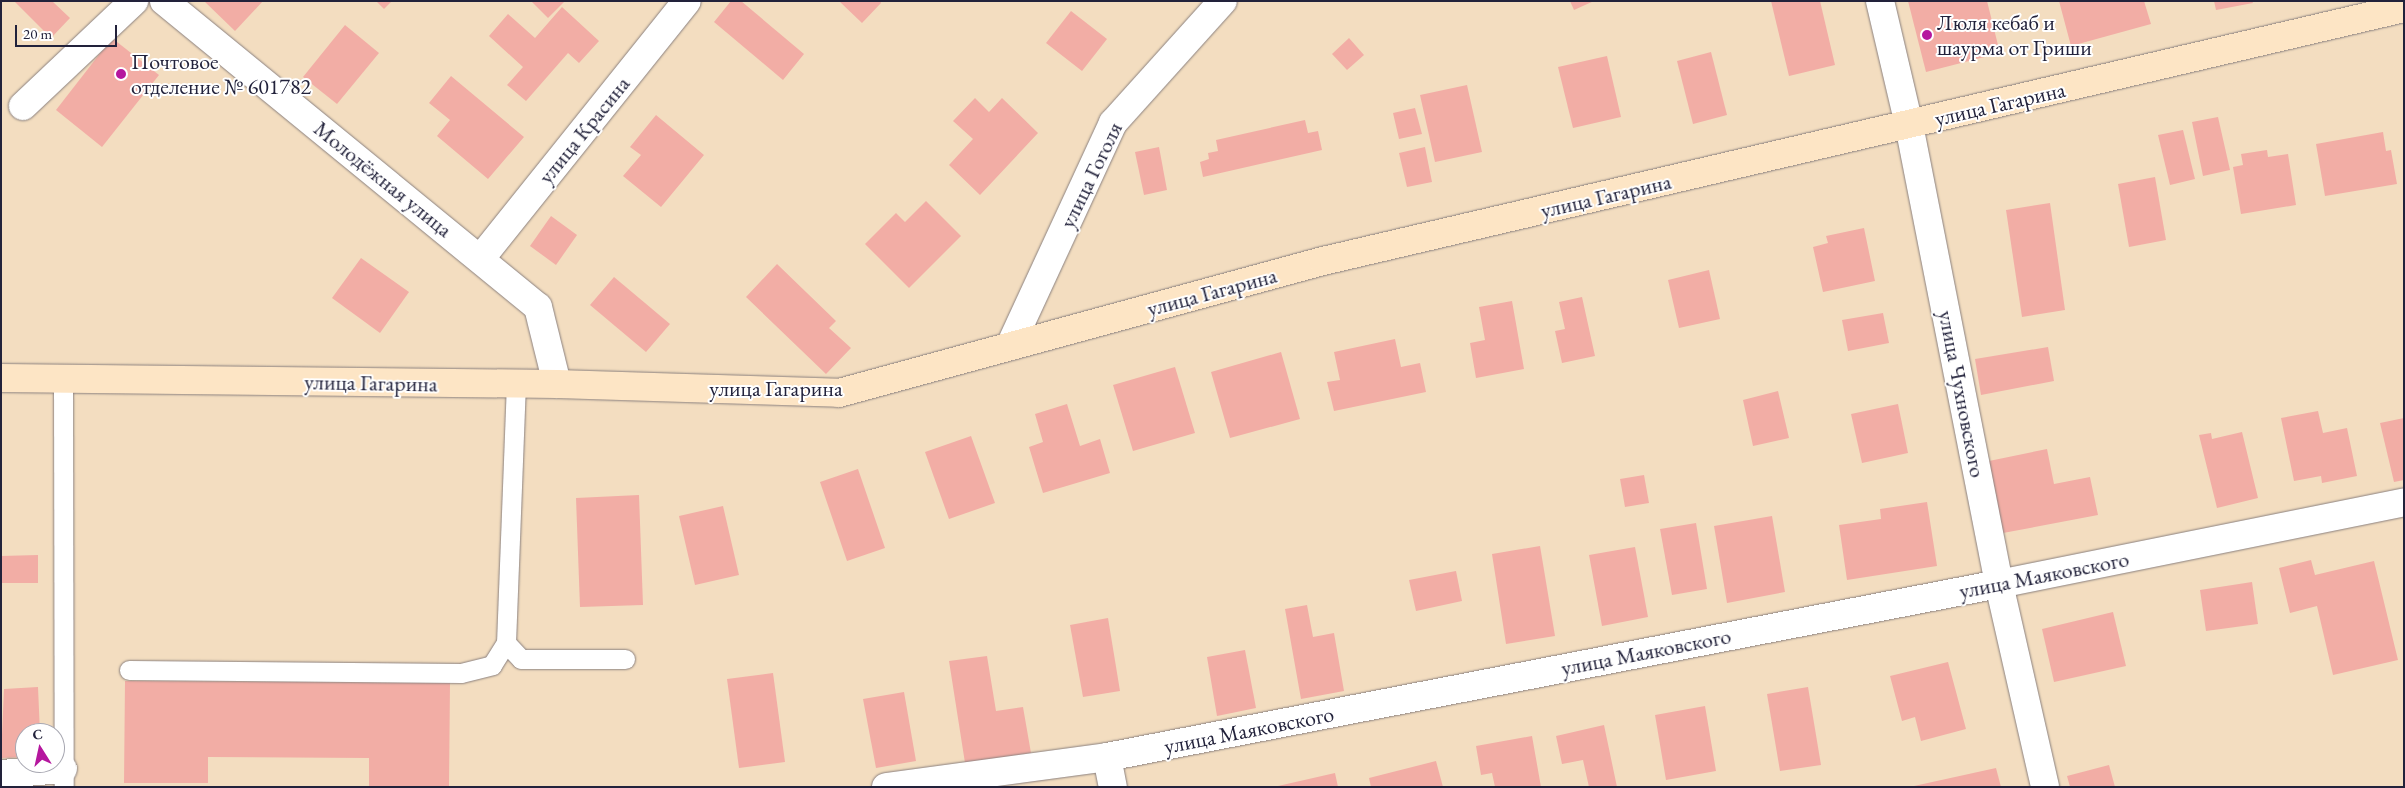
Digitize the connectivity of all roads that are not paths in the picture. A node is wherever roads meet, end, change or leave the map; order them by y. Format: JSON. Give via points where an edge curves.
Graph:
{"nodes":[{"id":1,"x":134,"y":1,"type":"edge"},
{"id":2,"x":164,"y":1,"type":"edge"},
{"id":3,"x":688,"y":1,"type":"edge"},
{"id":4,"x":1223,"y":1,"type":"edge"},
{"id":5,"x":1880,"y":1,"type":"edge"},
{"id":6,"x":2404,"y":8,"type":"edge"},
{"id":7,"x":23,"y":106,"type":"dead end"},
{"id":8,"x":1909,"y":125,"type":"junction"},
{"id":9,"x":481,"y":258,"type":"junction"},
{"id":10,"x":1010,"y":346,"type":"junction"},
{"id":11,"x":1,"y":378,"type":"edge"},
{"id":12,"x":63,"y":379,"type":"junction"},
{"id":13,"x":516,"y":384,"type":"junction"},
{"id":14,"x":558,"y":384,"type":"junction"},
{"id":15,"x":2404,"y":502,"type":"edge"},
{"id":16,"x":1999,"y":584,"type":"junction"},
{"id":17,"x":506,"y":642,"type":"junction"},
{"id":18,"x":625,"y":659,"type":"dead end"},
{"id":19,"x":129,"y":670,"type":"dead end"},
{"id":20,"x":1107,"y":757,"type":"junction"},
{"id":21,"x":1,"y":774,"type":"edge"},
{"id":22,"x":63,"y":778,"type":"edge"},
{"id":23,"x":886,"y":787,"type":"edge"},
{"id":24,"x":1113,"y":787,"type":"edge"},
{"id":25,"x":2045,"y":787,"type":"edge"}],
"edges":[{"from":1,"to":7,"type":"street"},
{"from":2,"to":9,"type":"street","name":"Молодёжная улица"},
{"from":3,"to":9,"type":"street","name":"улица Красина"},
{"from":4,"to":10,"type":"street","name":"улица Гоголя","via":[[1113,123]]},
{"from":5,"to":8,"type":"street","name":"улица Чухновского"},
{"from":6,"to":8,"type":"main road","name":"улица Гагарина"},
{"from":8,"to":10,"type":"main road","name":"улица Гагарина","via":[[1323,262]]},
{"from":8,"to":16,"type":"street","name":"улица Чухновского"},
{"from":9,"to":14,"type":"street","name":"Молодёжная улица","via":[[538,307]]},
{"from":10,"to":14,"type":"main road","name":"улица Гагарина","via":[[839,393]]},
{"from":11,"to":12,"type":"main road","name":"улица Гагарина"},
{"from":12,"to":13,"type":"main road","name":"улица Гагарина"},
{"from":12,"to":22,"type":"lane"},
{"from":13,"to":14,"type":"main road","name":"улица Гагарина"},
{"from":13,"to":17,"type":"lane"},
{"from":15,"to":16,"type":"street","name":"улица Маяковского"},
{"from":16,"to":20,"type":"street","name":"улица Маяковского"},
{"from":16,"to":25,"type":"street","name":"улица Чухновского"},
{"from":17,"to":18,"type":"lane","via":[[521,659]]},
{"from":17,"to":19,"type":"lane","via":[[492,665],[460,673]]},
{"from":20,"to":23,"type":"street","name":"улица Маяковского"},
{"from":20,"to":24,"type":"street"},
{"from":21,"to":22,"type":"street"}]}
